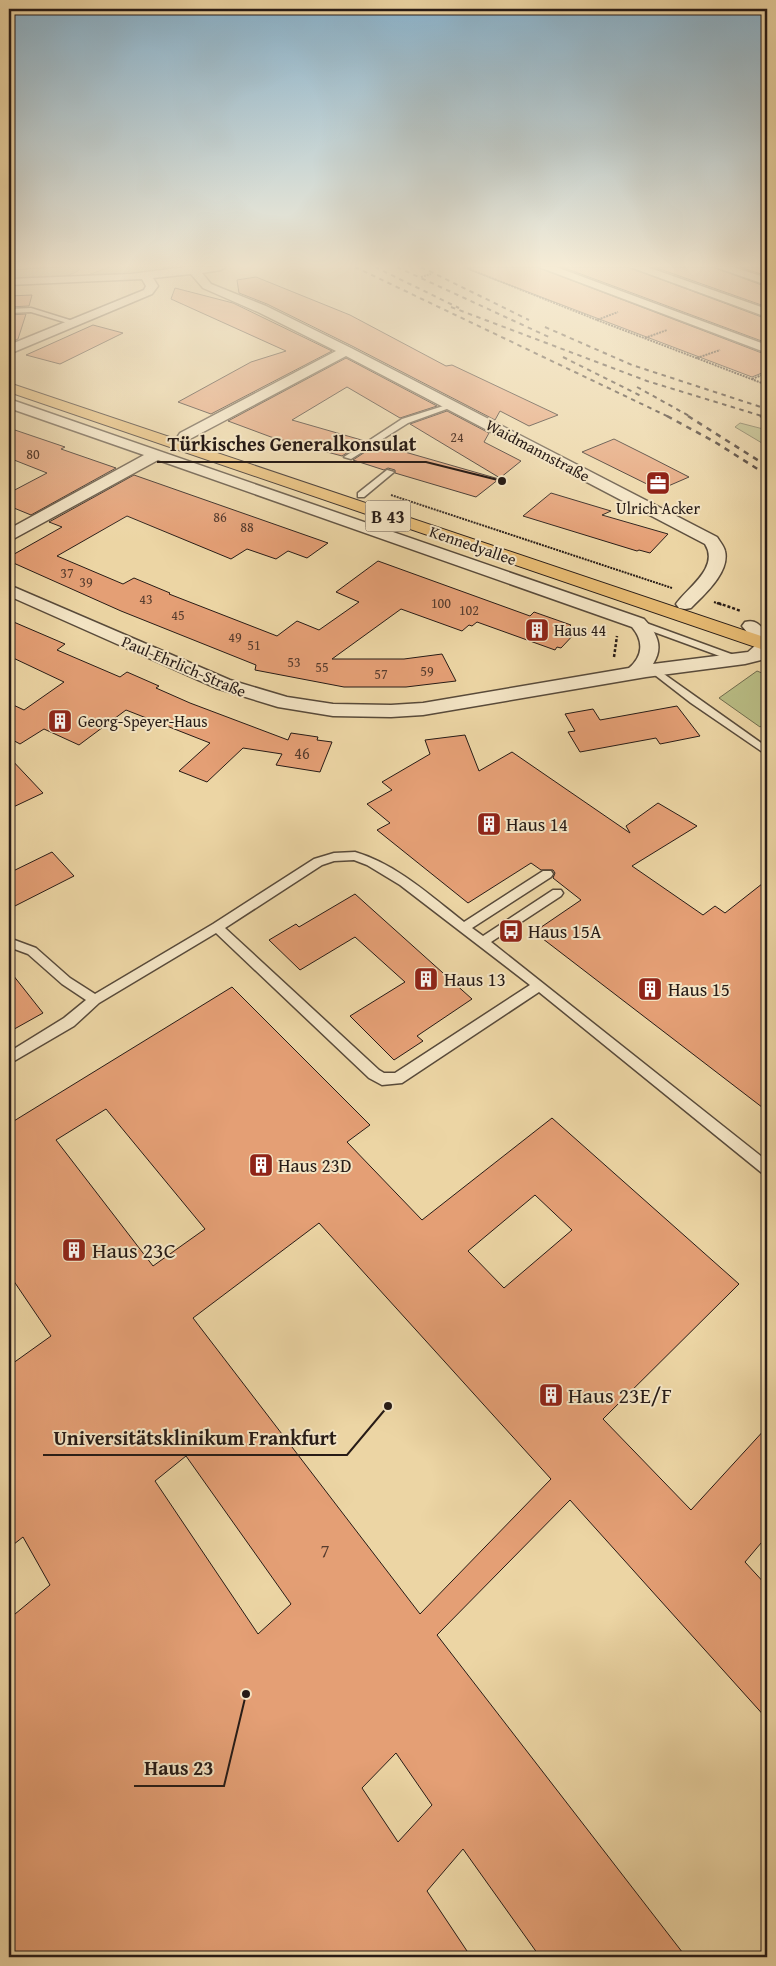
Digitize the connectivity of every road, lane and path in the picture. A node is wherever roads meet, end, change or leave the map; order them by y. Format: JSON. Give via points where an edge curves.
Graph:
{"nodes":[{"id":1,"x":331,"y":359,"type":"edge"},
{"id":2,"x":361,"y":359,"type":"edge"},
{"id":3,"x":698,"y":359,"type":"edge"},
{"id":4,"x":767,"y":373,"type":"edge"},
{"id":5,"x":9,"y":376,"type":"edge"},
{"id":6,"x":751,"y":379,"type":"junction"},
{"id":7,"x":767,"y":385,"type":"edge"},
{"id":8,"x":9,"y":387,"type":"edge"},
{"id":9,"x":9,"y":403,"type":"edge"},
{"id":10,"x":452,"y":405,"type":"junction"},
{"id":11,"x":185,"y":436,"type":"junction"},
{"id":12,"x":158,"y":454,"type":"junction"},
{"id":13,"x":348,"y":457,"type":"dead end"},
{"id":14,"x":390,"y":472,"type":"dead end"},
{"id":15,"x":361,"y":495,"type":"junction"},
{"id":16,"x":500,"y":531,"type":"dead end"},
{"id":17,"x":9,"y":534,"type":"edge"},
{"id":18,"x":9,"y":590,"type":"edge"},
{"id":19,"x":689,"y":599,"type":"junction"},
{"id":20,"x":756,"y":623,"type":"edge"},
{"id":21,"x":638,"y":624,"type":"junction"},
{"id":22,"x":617,"y":634,"type":"dead end"},
{"id":23,"x":767,"y":645,"type":"edge"},
{"id":24,"x":739,"y":660,"type":"junction"},
{"id":25,"x":613,"y":664,"type":"dead end"},
{"id":26,"x":654,"y":670,"type":"junction"},
{"id":27,"x":635,"y":672,"type":"junction"},
{"id":28,"x":767,"y":752,"type":"edge"},
{"id":29,"x":547,"y":874,"type":"dead end"},
{"id":30,"x":557,"y":894,"type":"dead end"},
{"id":31,"x":217,"y":928,"type":"junction"},
{"id":32,"x":462,"y":928,"type":"junction"},
{"id":33,"x":9,"y":942,"type":"edge"},
{"id":34,"x":482,"y":942,"type":"junction"},
{"id":35,"x":539,"y":985,"type":"junction"},
{"id":36,"x":96,"y":1000,"type":"junction"},
{"id":37,"x":9,"y":1059,"type":"edge"},
{"id":38,"x":767,"y":1169,"type":"edge"}],
"edges":[{"from":1,"to":11,"type":"street"},
{"from":2,"to":10,"type":"street","name":"Waidmannstraße"},
{"from":3,"to":6,"type":"path"},
{"from":4,"to":6,"type":"path"},
{"from":5,"to":11,"type":"main road","name":"Kennedyallee","number":"B 43"},
{"from":6,"to":7,"type":"path"},
{"from":8,"to":23,"type":"main road","name":"Kennedyallee","number":"B 43"},
{"from":9,"to":12,"type":"street","name":"Kennedyallee"},
{"from":10,"to":13,"type":"lane","via":[[405,421]]},
{"from":10,"to":19,"type":"street","name":"Waidmannstraße","via":[[716,546],[716,566]]},
{"from":11,"to":15,"type":"main road","name":"Kennedyallee","number":"B 43"},
{"from":12,"to":17,"type":"street"},
{"from":12,"to":21,"type":"street","name":"Kennedyallee"},
{"from":14,"to":15,"type":"lane"},
{"from":15,"to":19,"type":"main road","name":"Kennedyallee","number":"B 43"},
{"from":16,"to":19,"type":"path","name":"Kennedyallee"},
{"from":18,"to":27,"type":"street","name":"Paul-Ehrlich-Straße","via":[[223,684],[278,701],[318,708],[365,712],[423,709]]},
{"from":19,"to":20,"type":"main road","name":"Kennedyallee","number":"B 43"},
{"from":19,"to":20,"type":"path","name":"Kennedyallee"},
{"from":20,"to":23,"type":"street"},
{"from":21,"to":24,"type":"lane","name":"Kennedyallee"},
{"from":21,"to":27,"type":"street","via":[[650,638],[651,649],[646,662]]},
{"from":22,"to":25,"type":"path"},
{"from":23,"to":24,"type":"street","name":"Paul-Ehrlich-Straße","via":[[752,657]]},
{"from":24,"to":26,"type":"street","name":"Paul-Ehrlich-Straße"},
{"from":26,"to":27,"type":"street","name":"Paul-Ehrlich-Straße"},
{"from":26,"to":28,"type":"lane"},
{"from":29,"to":32,"type":"lane"},
{"from":30,"to":34,"type":"lane"},
{"from":31,"to":32,"type":"lane","via":[[318,862],[355,856],[404,882]]},
{"from":31,"to":35,"type":"lane","via":[[382,1079],[396,1079]]},
{"from":31,"to":36,"type":"lane"},
{"from":32,"to":34,"type":"lane"},
{"from":33,"to":36,"type":"lane","via":[[32,951],[66,981]]},
{"from":34,"to":35,"type":"lane"},
{"from":35,"to":38,"type":"lane"},
{"from":36,"to":37,"type":"lane","via":[[70,1022]]}]}
